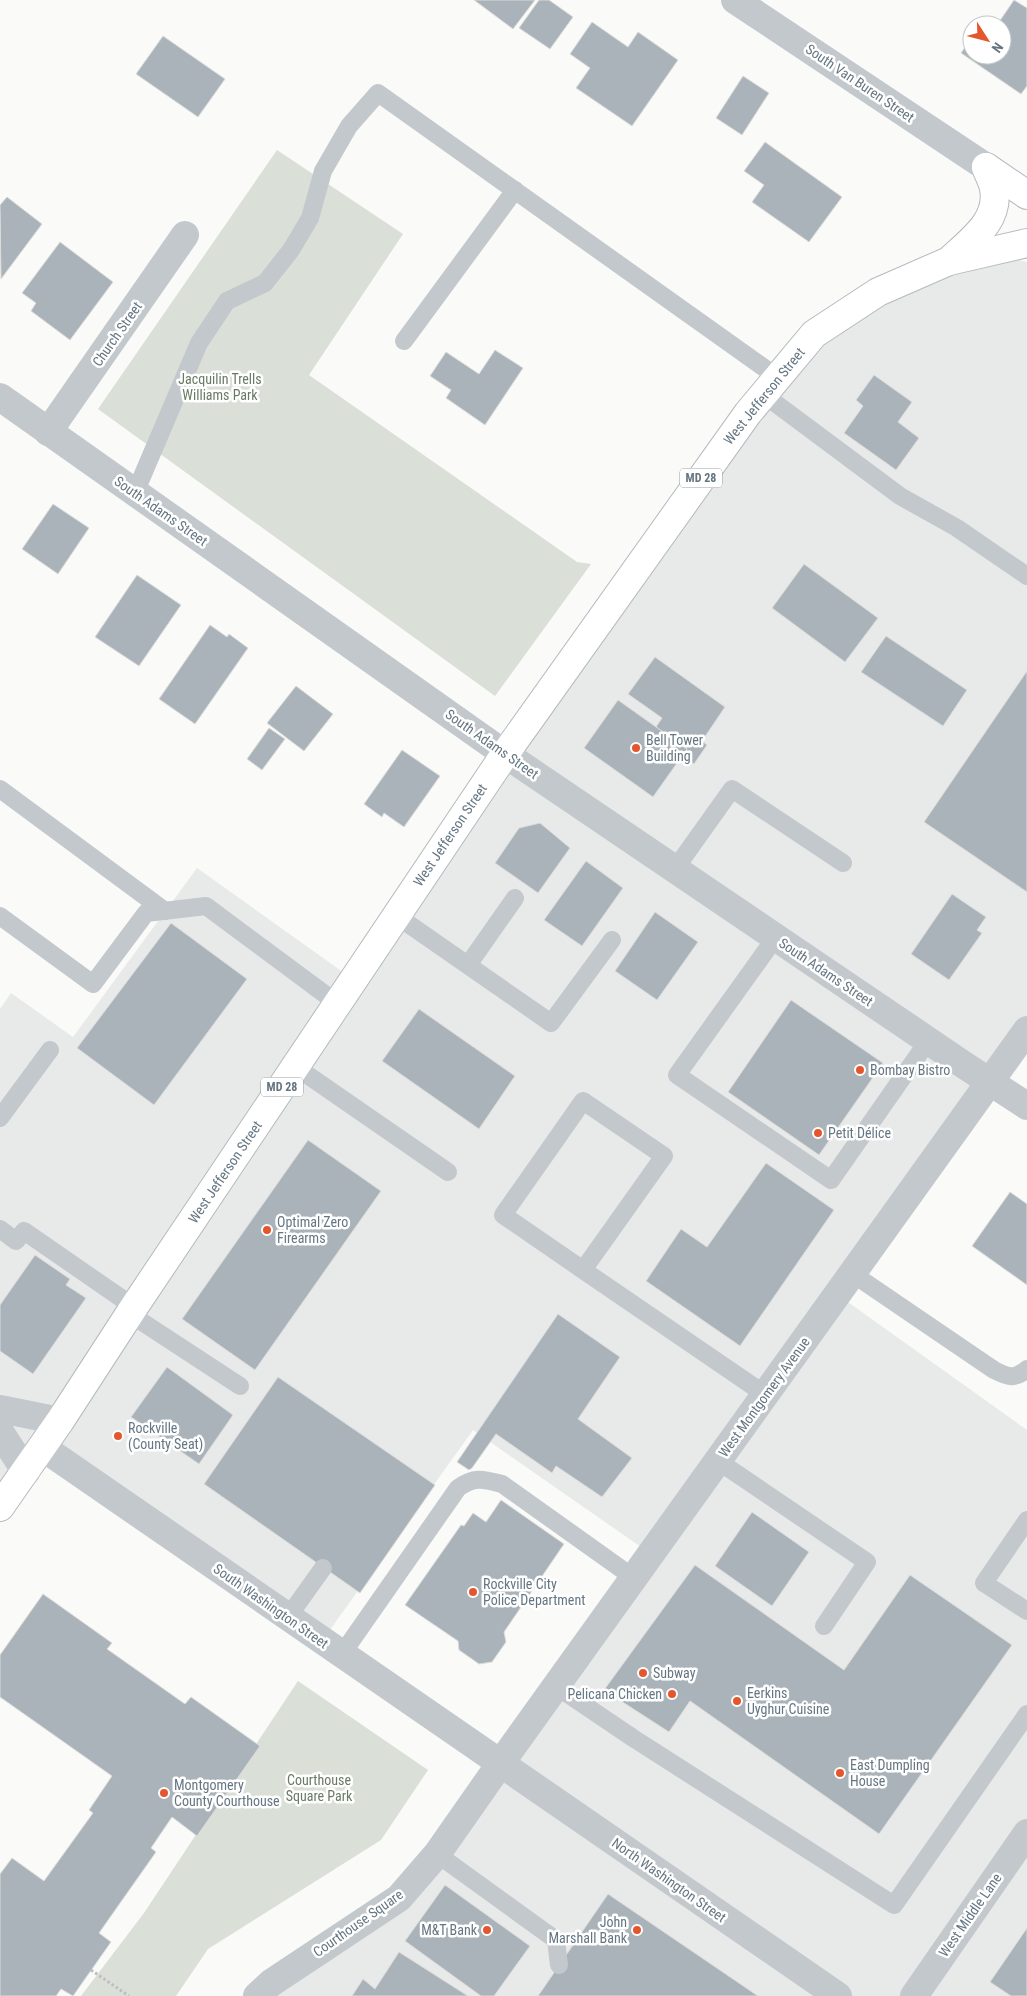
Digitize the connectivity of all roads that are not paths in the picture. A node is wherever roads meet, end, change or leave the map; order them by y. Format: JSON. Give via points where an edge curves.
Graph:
{"nodes":[{"id":1,"x":735,"y":0,"type":"edge"},
{"id":2,"x":986,"y":167,"type":"junction"},
{"id":3,"x":515,"y":190,"type":"junction"},
{"id":4,"x":1027,"y":195,"type":"edge"},
{"id":5,"x":185,"y":235,"type":"dead end"},
{"id":6,"x":1027,"y":243,"type":"edge"},
{"id":7,"x":983,"y":253,"type":"junction"},
{"id":8,"x":949,"y":261,"type":"junction"},
{"id":9,"x":1027,"y":262,"type":"edge"},
{"id":10,"x":404,"y":341,"type":"dead end"},
{"id":11,"x":770,"y":385,"type":"junction"},
{"id":12,"x":0,"y":397,"type":"edge"},
{"id":13,"x":48,"y":432,"type":"junction"},
{"id":14,"x":135,"y":493,"type":"junction"},
{"id":15,"x":1027,"y":576,"type":"edge"},
{"id":16,"x":505,"y":754,"type":"junction"},
{"id":17,"x":0,"y":790,"type":"edge"},
{"id":18,"x":843,"y":863,"type":"dead end"},
{"id":19,"x":675,"y":869,"type":"junction"},
{"id":20,"x":515,"y":898,"type":"dead end"},
{"id":21,"x":165,"y":911,"type":"junction"},
{"id":22,"x":0,"y":916,"type":"edge"},
{"id":23,"x":397,"y":916,"type":"junction"},
{"id":24,"x":776,"y":938,"type":"junction"},
{"id":25,"x":612,"y":940,"type":"dead end"},
{"id":26,"x":468,"y":966,"type":"junction"},
{"id":27,"x":338,"y":1004,"type":"junction"},
{"id":28,"x":1027,"y":1030,"type":"edge"},
{"id":29,"x":928,"y":1042,"type":"junction"},
{"id":30,"x":50,"y":1050,"type":"dead end"},
{"id":31,"x":296,"y":1067,"type":"junction"},
{"id":32,"x":990,"y":1082,"type":"junction"},
{"id":33,"x":1027,"y":1106,"type":"edge"},
{"id":34,"x":0,"y":1118,"type":"edge"},
{"id":35,"x":448,"y":1172,"type":"dead end"},
{"id":36,"x":0,"y":1229,"type":"edge"},
{"id":37,"x":583,"y":1270,"type":"junction"},
{"id":38,"x":853,"y":1274,"type":"junction"},
{"id":39,"x":132,"y":1310,"type":"junction"},
{"id":40,"x":1027,"y":1369,"type":"edge"},
{"id":41,"x":240,"y":1386,"type":"dead end"},
{"id":42,"x":766,"y":1395,"type":"junction"},
{"id":43,"x":0,"y":1409,"type":"edge"},
{"id":44,"x":60,"y":1421,"type":"junction"},
{"id":45,"x":0,"y":1432,"type":"edge"},
{"id":46,"x":42,"y":1448,"type":"junction"},
{"id":47,"x":718,"y":1461,"type":"junction"},
{"id":48,"x":26,"y":1472,"type":"junction"},
{"id":49,"x":0,"y":1507,"type":"edge"},
{"id":50,"x":1027,"y":1520,"type":"edge"},
{"id":51,"x":323,"y":1568,"type":"dead end"},
{"id":52,"x":634,"y":1578,"type":"junction"},
{"id":53,"x":1027,"y":1611,"type":"edge"},
{"id":54,"x":288,"y":1617,"type":"junction"},
{"id":55,"x":824,"y":1626,"type":"dead end"},
{"id":56,"x":342,"y":1654,"type":"junction"},
{"id":57,"x":556,"y":1686,"type":"junction"},
{"id":58,"x":1027,"y":1714,"type":"edge"},
{"id":59,"x":500,"y":1764,"type":"junction"},
{"id":60,"x":1027,"y":1833,"type":"edge"},
{"id":61,"x":438,"y":1854,"type":"junction"},
{"id":62,"x":559,"y":1966,"type":"dead end"},
{"id":63,"x":257,"y":1996,"type":"edge"},
{"id":64,"x":838,"y":1996,"type":"edge"},
{"id":65,"x":914,"y":1996,"type":"edge"}],
"edges":[{"from":1,"to":2,"type":"street","name":"South Van Buren Street"},
{"from":2,"to":4,"type":"main road"},
{"from":2,"to":8,"type":"main road","via":[[994,189],[992,214],[983,229]]},
{"from":3,"to":10,"type":"lane"},
{"from":3,"to":11,"type":"lane"},
{"from":3,"to":14,"type":"lane","via":[[378,93],[350,126],[323,171],[310,218],[291,250],[265,283],[227,301],[199,344]]},
{"from":5,"to":13,"type":"street","name":"Church Street"},
{"from":6,"to":7,"type":"main road","name":"West Jefferson Street","number":"MD 28"},
{"from":7,"to":8,"type":"main road","name":"West Jefferson Street","number":"MD 28"},
{"from":7,"to":9,"type":"main road","name":"West Jefferson Street","number":"MD 28"},
{"from":8,"to":11,"type":"main road","name":"West Jefferson Street","number":"MD 28","via":[[878,292],[814,334]]},
{"from":11,"to":15,"type":"lane","via":[[900,496],[957,528]]},
{"from":11,"to":16,"type":"main road","name":"West Jefferson Street","number":"MD 28"},
{"from":12,"to":13,"type":"street","name":"South Adams Street"},
{"from":13,"to":14,"type":"street","name":"South Adams Street"},
{"from":14,"to":16,"type":"street","name":"South Adams Street"},
{"from":16,"to":19,"type":"street","name":"South Adams Street"},
{"from":16,"to":23,"type":"main road","name":"West Jefferson Street","number":"MD 28"},
{"from":17,"to":21,"type":"lane"},
{"from":18,"to":19,"type":"lane","via":[[732,789]]},
{"from":19,"to":24,"type":"street","name":"South Adams Street"},
{"from":20,"to":26,"type":"lane"},
{"from":21,"to":22,"type":"lane","via":[[146,913],[93,984]]},
{"from":21,"to":27,"type":"lane","via":[[206,906]]},
{"from":23,"to":26,"type":"lane"},
{"from":23,"to":27,"type":"main road","name":"West Jefferson Street","number":"MD 28"},
{"from":24,"to":29,"type":"street","name":"South Adams Street"},
{"from":24,"to":29,"type":"lane","via":[[678,1075],[831,1180]]},
{"from":25,"to":26,"type":"lane","via":[[550,1023]]},
{"from":27,"to":31,"type":"main road","name":"West Jefferson Street","number":"MD 28"},
{"from":28,"to":32,"type":"street","name":"West Montgomery Avenue"},
{"from":29,"to":32,"type":"street","name":"South Adams Street"},
{"from":30,"to":34,"type":"lane"},
{"from":31,"to":35,"type":"lane"},
{"from":31,"to":39,"type":"main road","name":"West Jefferson Street","number":"MD 28"},
{"from":32,"to":33,"type":"street","name":"South Adams Street"},
{"from":32,"to":38,"type":"street","name":"West Montgomery Avenue"},
{"from":36,"to":39,"type":"lane","via":[[16,1241],[24,1231]]},
{"from":37,"to":37,"type":"lane","via":[[664,1156],[583,1101],[503,1215]]},
{"from":37,"to":42,"type":"lane"},
{"from":38,"to":40,"type":"lane","via":[[994,1370],[1007,1376],[1019,1376]]},
{"from":38,"to":42,"type":"street","name":"West Montgomery Avenue"},
{"from":39,"to":41,"type":"lane"},
{"from":39,"to":44,"type":"main road","name":"West Jefferson Street","number":"MD 28"},
{"from":42,"to":47,"type":"street","name":"West Montgomery Avenue"},
{"from":43,"to":44,"type":"street"},
{"from":44,"to":46,"type":"main road","name":"West Jefferson Street","number":"MD 28"},
{"from":45,"to":48,"type":"street"},
{"from":46,"to":48,"type":"main road","name":"West Jefferson Street","number":"MD 28"},
{"from":46,"to":54,"type":"street","name":"South Washington Street"},
{"from":47,"to":52,"type":"street","name":"West Montgomery Avenue"},
{"from":47,"to":55,"type":"lane","via":[[867,1562]]},
{"from":48,"to":49,"type":"main road","name":"West Jefferson Street","number":"MD 28"},
{"from":50,"to":53,"type":"lane","via":[[984,1583]]},
{"from":51,"to":54,"type":"lane"},
{"from":52,"to":56,"type":"lane","via":[[502,1484],[484,1479],[470,1480],[458,1488]]},
{"from":52,"to":57,"type":"street","name":"West Montgomery Avenue"},
{"from":54,"to":56,"type":"street","name":"South Washington Street"},
{"from":56,"to":59,"type":"street","name":"South Washington Street"},
{"from":57,"to":58,"type":"lane","via":[[894,1905]]},
{"from":57,"to":59,"type":"street","name":"West Montgomery Avenue"},
{"from":59,"to":61,"type":"street","name":"Courthouse Square"},
{"from":59,"to":64,"type":"street","name":"North Washington Street"},
{"from":60,"to":65,"type":"street","name":"West Middle Lane"},
{"from":61,"to":62,"type":"lane","via":[[556,1940]]},
{"from":61,"to":63,"type":"street","name":"Courthouse Square","via":[[399,1898],[271,1983]]}]}
